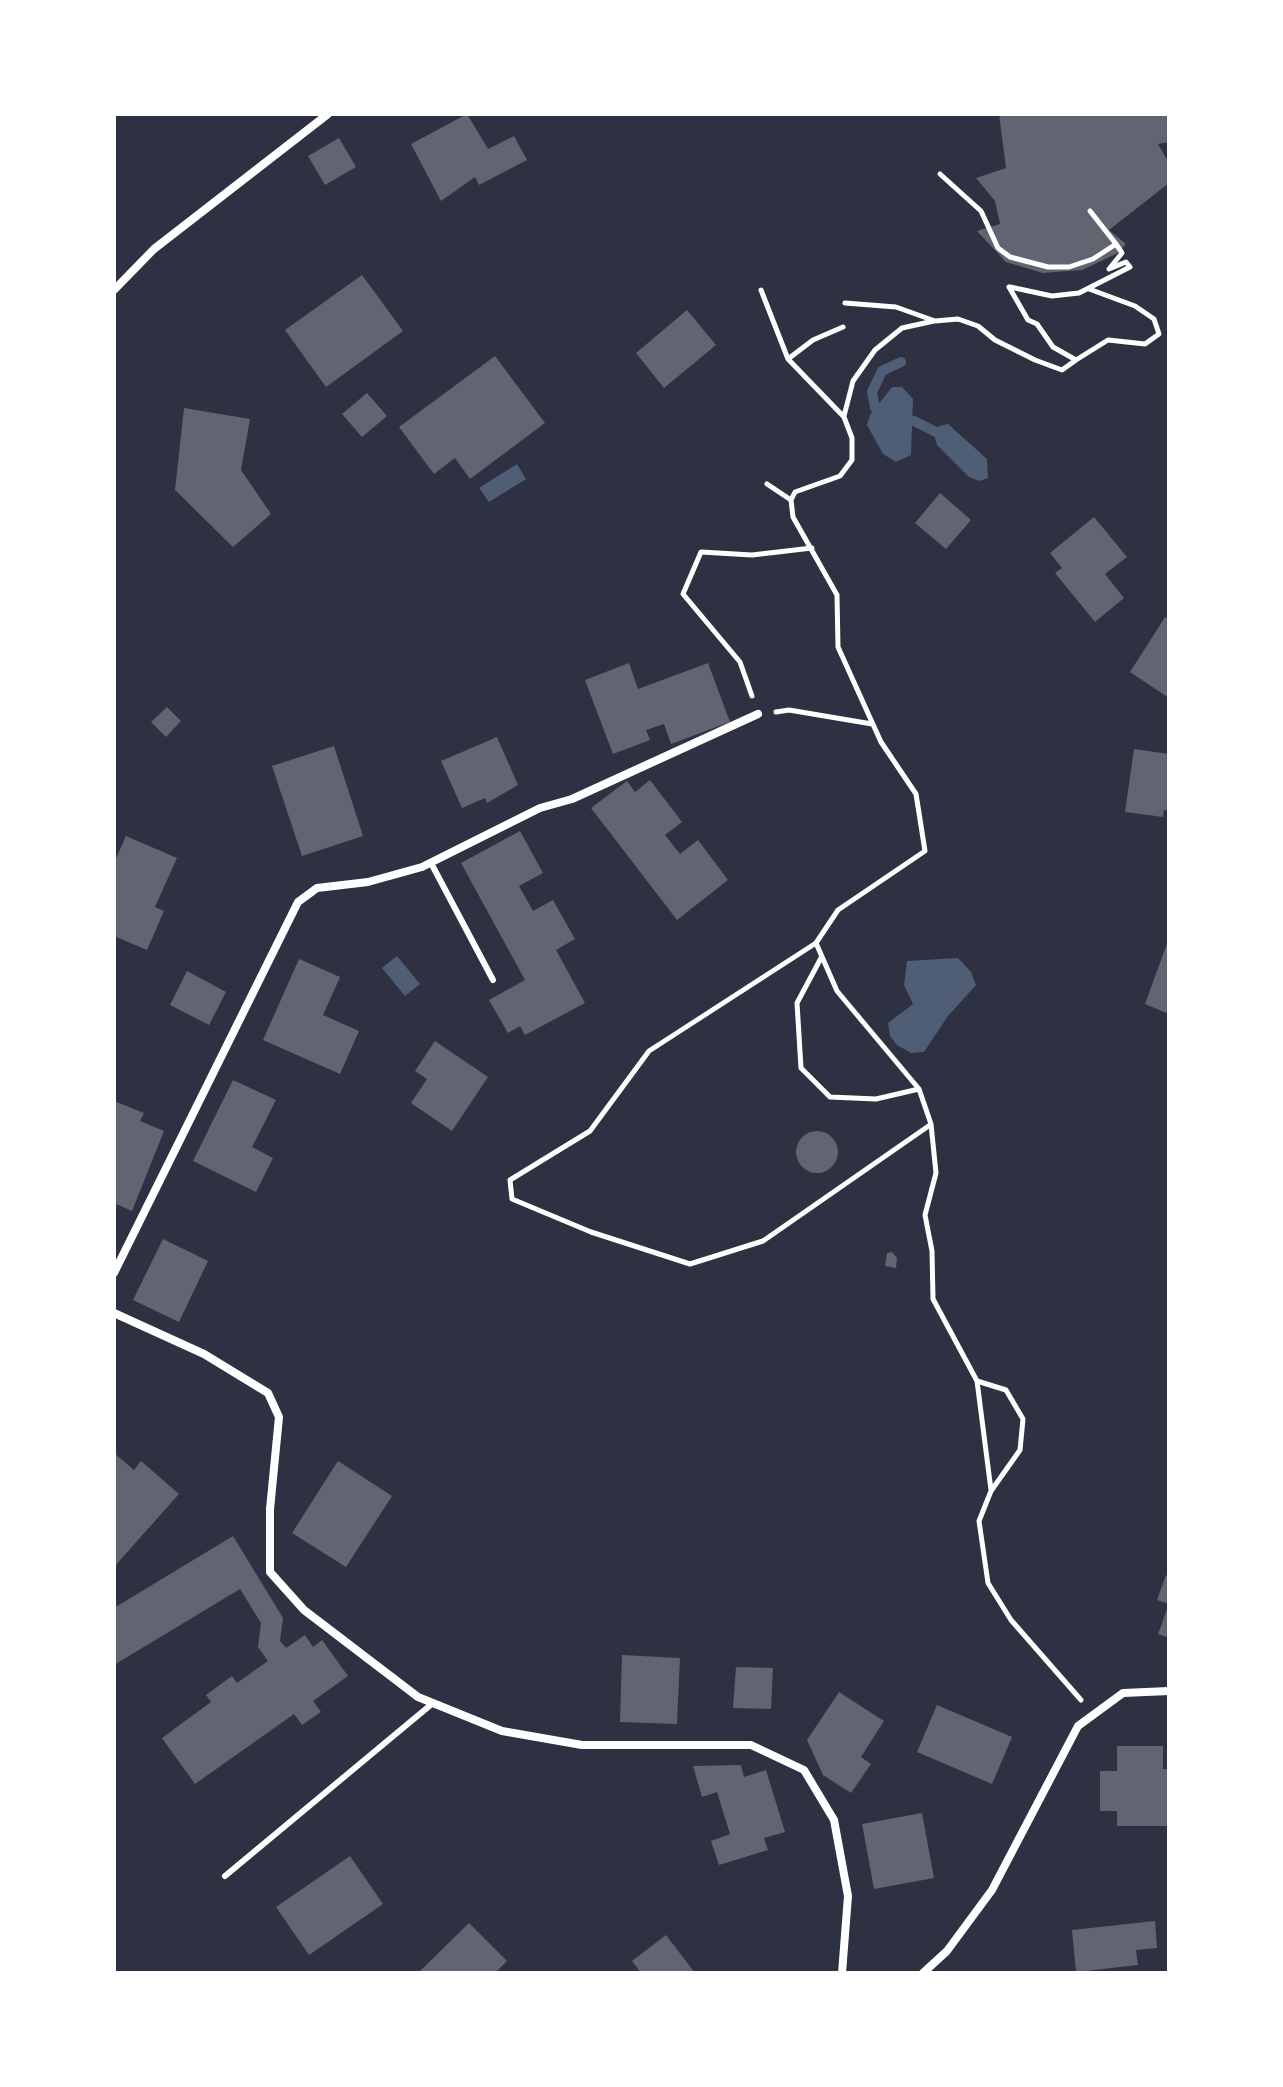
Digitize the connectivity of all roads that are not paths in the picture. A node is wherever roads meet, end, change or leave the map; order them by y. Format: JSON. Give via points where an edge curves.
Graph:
{"nodes":[{"id":1,"x":328,"y":114,"type":"edge"},
{"id":2,"x":114,"y":290,"type":"edge"},
{"id":3,"x":758,"y":714,"type":"road end"},
{"id":4,"x":431,"y":863,"type":"junction"},
{"id":5,"x":493,"y":980,"type":"dead end"},
{"id":6,"x":114,"y":1273,"type":"edge"},
{"id":7,"x":114,"y":1313,"type":"edge"},
{"id":8,"x":1169,"y":1691,"type":"edge"},
{"id":9,"x":433,"y":1703,"type":"junction"},
{"id":10,"x":225,"y":1876,"type":"dead end"},
{"id":11,"x":842,"y":1973,"type":"edge"},
{"id":12,"x":923,"y":1973,"type":"edge"}],
"edges":[{"from":1,"to":2,"type":"street","via":[[154,249]]},
{"from":3,"to":4,"type":"street","via":[[572,799],[540,808]]},
{"from":4,"to":5,"type":"lane"},
{"from":4,"to":6,"type":"street","via":[[368,882],[317,888],[298,902]]},
{"from":7,"to":9,"type":"street","via":[[204,1354],[268,1393],[279,1417],[270,1572],[304,1610]]},
{"from":8,"to":12,"type":"street","via":[[1123,1693],[1078,1726],[992,1890],[947,1951]]},
{"from":9,"to":10,"type":"lane"},
{"from":9,"to":11,"type":"street","via":[[502,1731],[582,1745],[751,1745],[804,1770],[834,1820],[848,1896]]}]}
